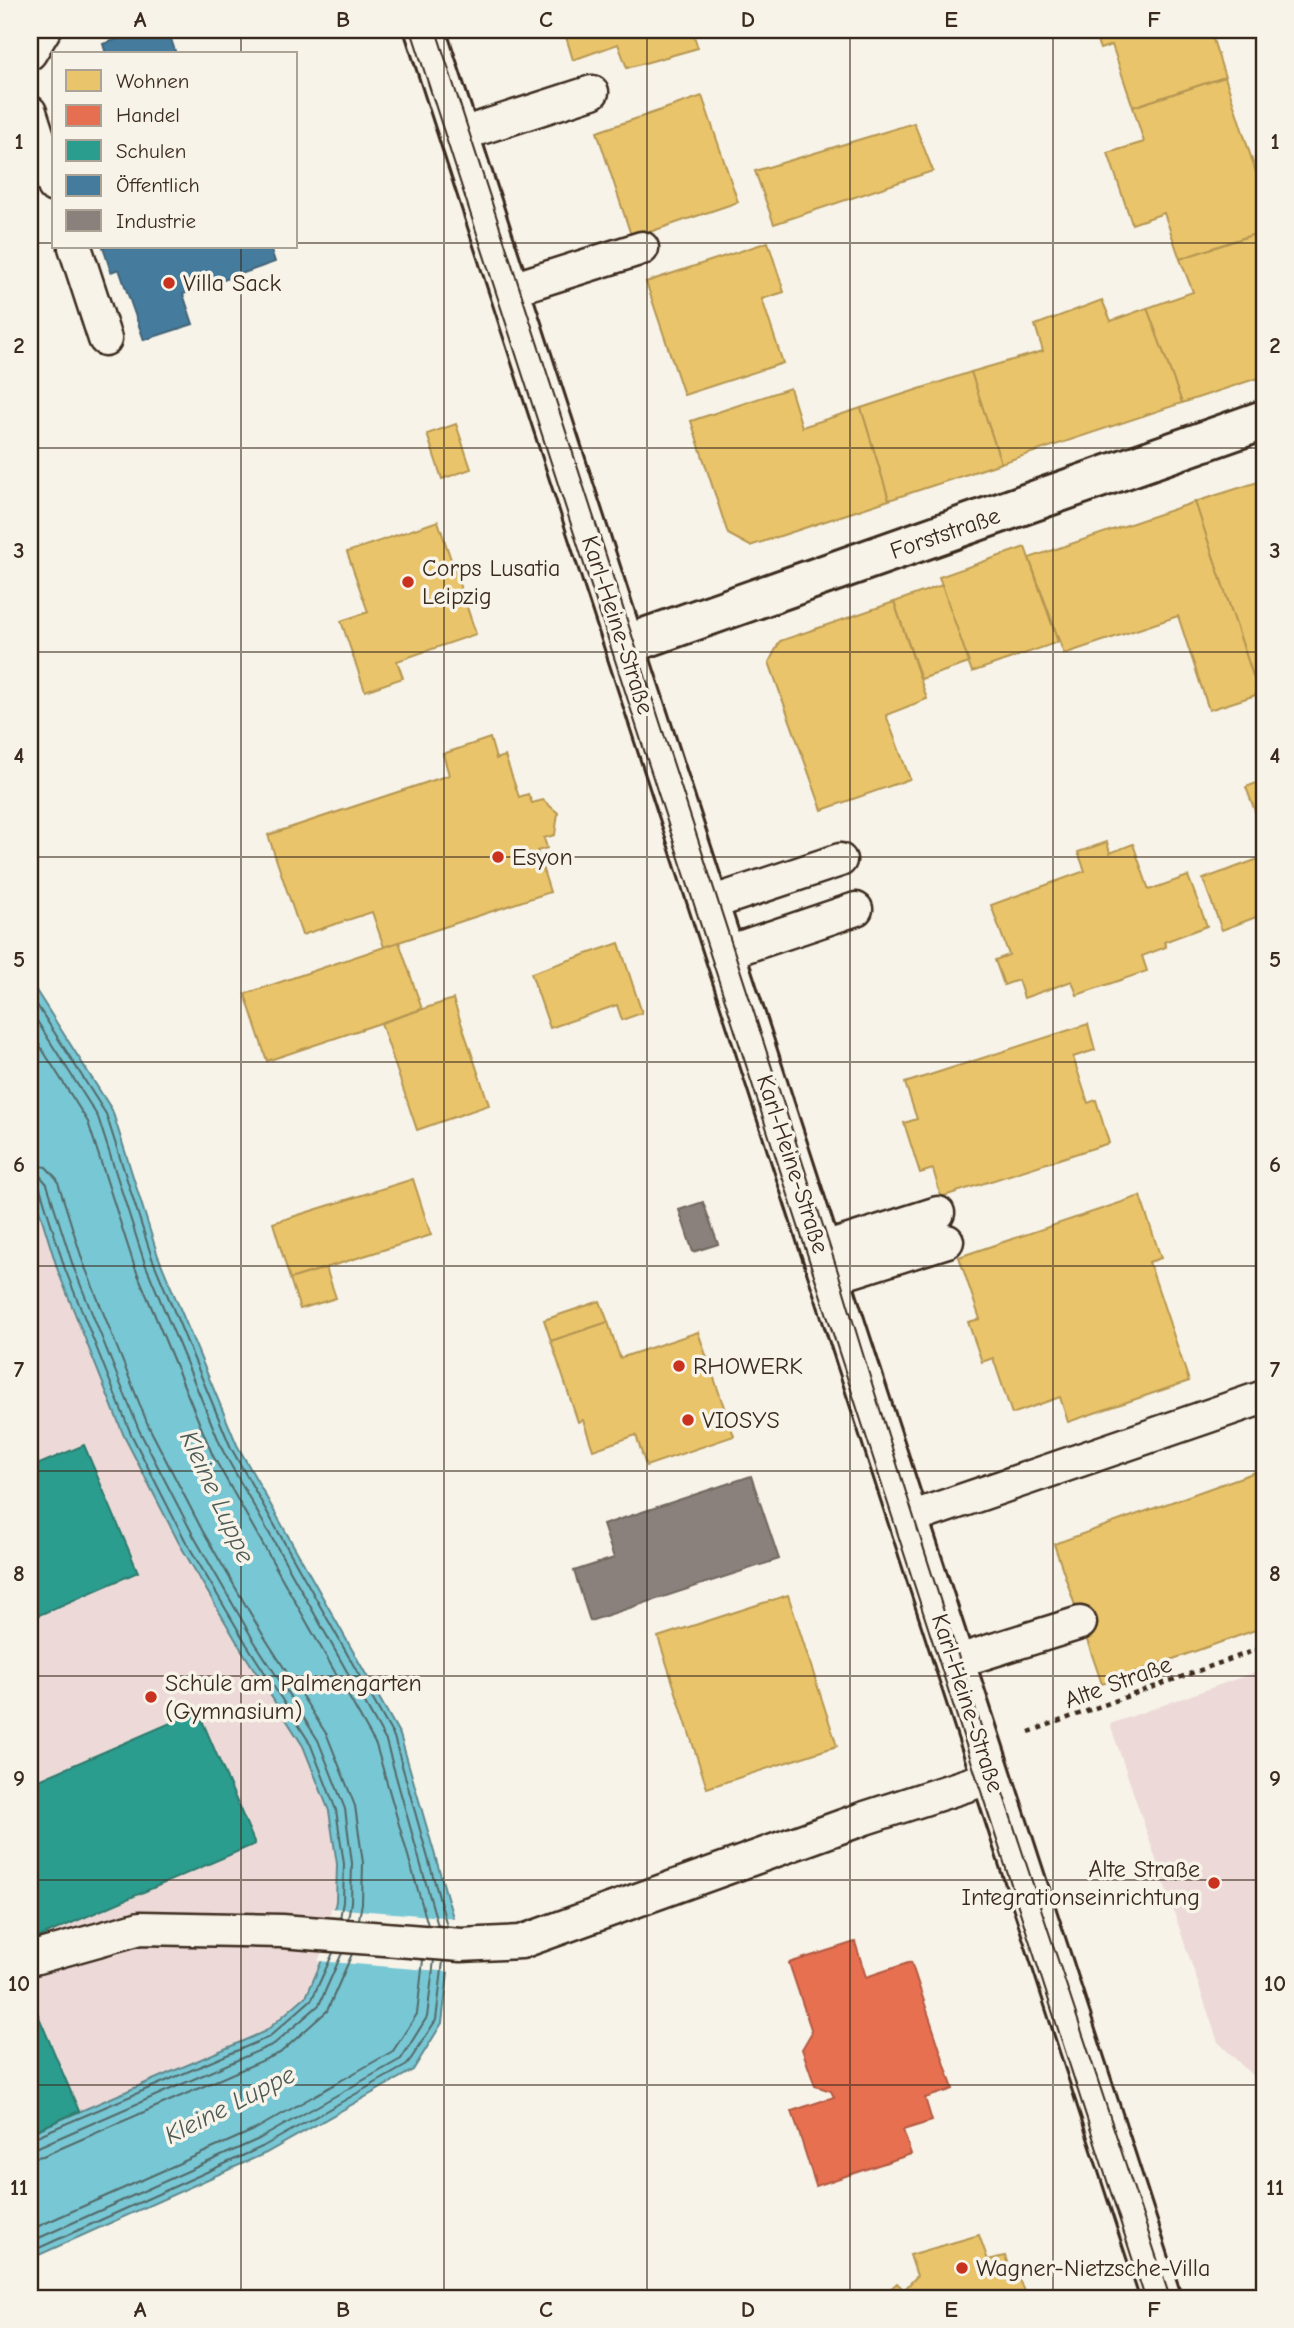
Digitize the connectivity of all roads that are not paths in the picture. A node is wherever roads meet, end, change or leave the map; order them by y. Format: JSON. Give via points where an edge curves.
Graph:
{"nodes":[{"id":1,"x":44,"y":30,"type":"edge"},
{"id":2,"x":425,"y":30,"type":"edge"},
{"id":3,"x":30,"y":53,"type":"edge"},
{"id":4,"x":592,"y":92,"type":"dead end"},
{"id":5,"x":30,"y":112,"type":"edge"},
{"id":6,"x":459,"y":135,"type":"junction"},
{"id":7,"x":52,"y":180,"type":"edge"},
{"id":8,"x":75,"y":248,"type":"edge"},
{"id":9,"x":642,"y":248,"type":"dead end"},
{"id":10,"x":509,"y":290,"type":"junction"},
{"id":11,"x":106,"y":339,"type":"dead end"},
{"id":12,"x":1264,"y":420,"type":"edge"},
{"id":13,"x":625,"y":645,"type":"junction"},
{"id":14,"x":840,"y":860,"type":"dead end"},
{"id":15,"x":708,"y":904,"type":"junction"},
{"id":16,"x":856,"y":909,"type":"dead end"},
{"id":17,"x":725,"y":953,"type":"junction"},
{"id":18,"x":943,"y":1227,"type":"dead end"},
{"id":19,"x":826,"y":1264,"type":"junction"},
{"id":20,"x":1264,"y":1397,"type":"edge"},
{"id":21,"x":908,"y":1519,"type":"junction"},
{"id":22,"x":1080,"y":1623,"type":"dead end"},
{"id":23,"x":955,"y":1662,"type":"junction"},
{"id":24,"x":987,"y":1763,"type":"junction"},
{"id":25,"x":30,"y":1959,"type":"edge"},
{"id":26,"x":1161,"y":2298,"type":"edge"}],
"edges":[{"from":1,"to":3,"type":"lane"},
{"from":2,"to":6,"type":"main road","name":"Karl-Heine-Straße"},
{"from":4,"to":6,"type":"lane"},
{"from":5,"to":7,"type":"lane"},
{"from":6,"to":10,"type":"main road","name":"Karl-Heine-Straße"},
{"from":8,"to":11,"type":"lane"},
{"from":9,"to":10,"type":"lane"},
{"from":10,"to":13,"type":"main road","name":"Karl-Heine-Straße"},
{"from":12,"to":13,"type":"main road","name":"Forststraße"},
{"from":13,"to":15,"type":"main road","name":"Karl-Heine-Straße"},
{"from":14,"to":15,"type":"lane"},
{"from":15,"to":17,"type":"main road","name":"Karl-Heine-Straße"},
{"from":16,"to":17,"type":"lane"},
{"from":17,"to":19,"type":"main road","name":"Karl-Heine-Straße"},
{"from":18,"to":19,"type":"lane"},
{"from":19,"to":21,"type":"main road","name":"Karl-Heine-Straße"},
{"from":20,"to":21,"type":"lane"},
{"from":21,"to":23,"type":"main road","name":"Karl-Heine-Straße"},
{"from":22,"to":23,"type":"lane"},
{"from":23,"to":24,"type":"main road","name":"Karl-Heine-Straße"},
{"from":24,"to":25,"type":"lane","via":[[865,1818],[521,1942],[461,1945],[140,1928]]},
{"from":24,"to":26,"type":"main road","name":"Karl-Heine-Straße"}]}
